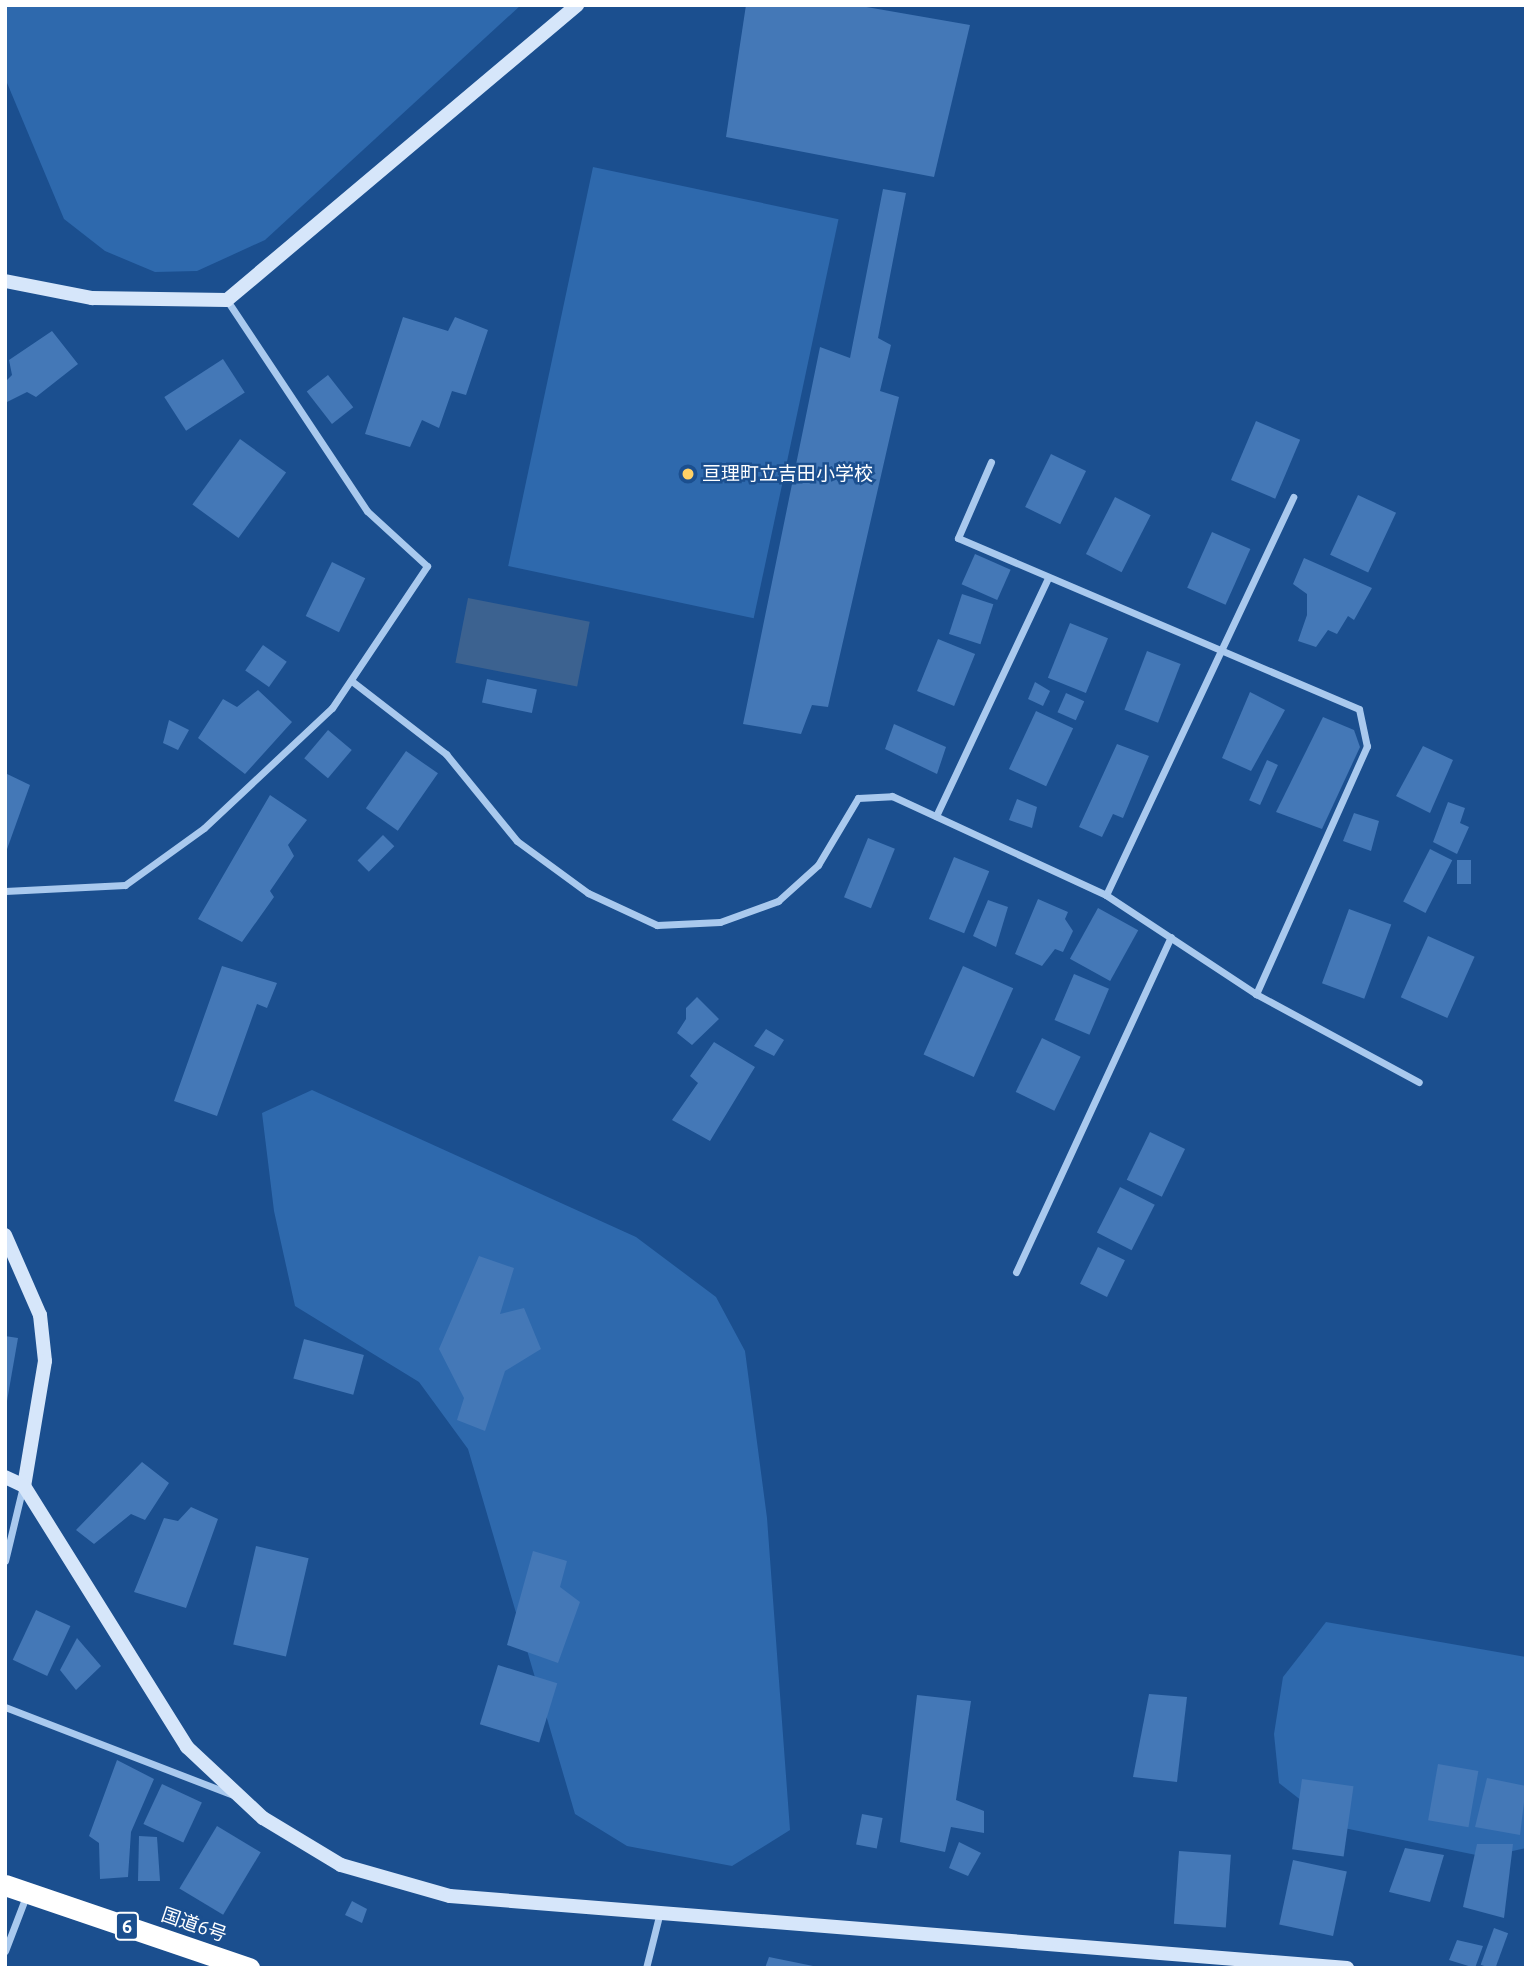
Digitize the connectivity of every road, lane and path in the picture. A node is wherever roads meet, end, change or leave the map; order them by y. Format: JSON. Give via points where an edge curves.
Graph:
{"nodes":[{"id":1,"x":577,"y":5,"type":"edge"},
{"id":2,"x":5,"y":281,"type":"edge"},
{"id":3,"x":227,"y":300,"type":"junction"},
{"id":4,"x":991,"y":462,"type":"dead end"},
{"id":5,"x":1293,"y":497,"type":"dead end"},
{"id":6,"x":1048,"y":578,"type":"junction"},
{"id":7,"x":1220,"y":653,"type":"junction"},
{"id":8,"x":353,"y":682,"type":"junction"},
{"id":9,"x":936,"y":816,"type":"junction"},
{"id":10,"x":5,"y":891,"type":"edge"},
{"id":11,"x":1106,"y":895,"type":"junction"},
{"id":12,"x":1171,"y":937,"type":"junction"},
{"id":13,"x":1256,"y":994,"type":"junction"},
{"id":14,"x":1419,"y":1083,"type":"dead end"},
{"id":15,"x":5,"y":1235,"type":"edge"},
{"id":16,"x":1016,"y":1272,"type":"dead end"},
{"id":17,"x":5,"y":1477,"type":"edge"},
{"id":18,"x":24,"y":1486,"type":"junction"},
{"id":19,"x":5,"y":1560,"type":"edge"},
{"id":20,"x":5,"y":1707,"type":"edge"},
{"id":21,"x":241,"y":1798,"type":"junction"},
{"id":22,"x":5,"y":1885,"type":"edge"},
{"id":23,"x":28,"y":1892,"type":"junction"},
{"id":24,"x":660,"y":1912,"type":"junction"},
{"id":25,"x":5,"y":1951,"type":"edge"},
{"id":26,"x":249,"y":1968,"type":"edge"},
{"id":27,"x":646,"y":1968,"type":"edge"},
{"id":28,"x":1347,"y":1968,"type":"edge"}],
"edges":[{"from":1,"to":3,"type":"street"},
{"from":2,"to":3,"type":"street","via":[[92,298]]},
{"from":3,"to":8,"type":"street","via":[[367,511],[427,566]]},
{"from":4,"to":6,"type":"street","via":[[958,538]]},
{"from":5,"to":7,"type":"street"},
{"from":6,"to":7,"type":"street"},
{"from":6,"to":9,"type":"street"},
{"from":7,"to":11,"type":"street"},
{"from":7,"to":13,"type":"street","via":[[1359,709],[1367,746]]},
{"from":8,"to":9,"type":"street","via":[[446,754],[517,841],[588,893],[656,925],[720,922],[778,901],[818,865],[858,799],[892,796]]},
{"from":8,"to":10,"type":"street","via":[[332,708],[204,828],[125,885]]},
{"from":9,"to":11,"type":"street"},
{"from":11,"to":12,"type":"street"},
{"from":12,"to":13,"type":"street"},
{"from":12,"to":16,"type":"street"},
{"from":13,"to":14,"type":"street"},
{"from":15,"to":18,"type":"street","via":[[40,1315],[45,1361]]},
{"from":17,"to":18,"type":"street"},
{"from":18,"to":19,"type":"street"},
{"from":18,"to":21,"type":"street","via":[[187,1747]]},
{"from":20,"to":21,"type":"street"},
{"from":21,"to":24,"type":"street","via":[[309,1847],[390,1882],[450,1896]]},
{"from":22,"to":23,"type":"highway","name":"国道6号","number":"6"},
{"from":23,"to":25,"type":"street"},
{"from":23,"to":26,"type":"highway","name":"国道6号","number":"6"},
{"from":24,"to":27,"type":"street"},
{"from":24,"to":28,"type":"street"}]}
